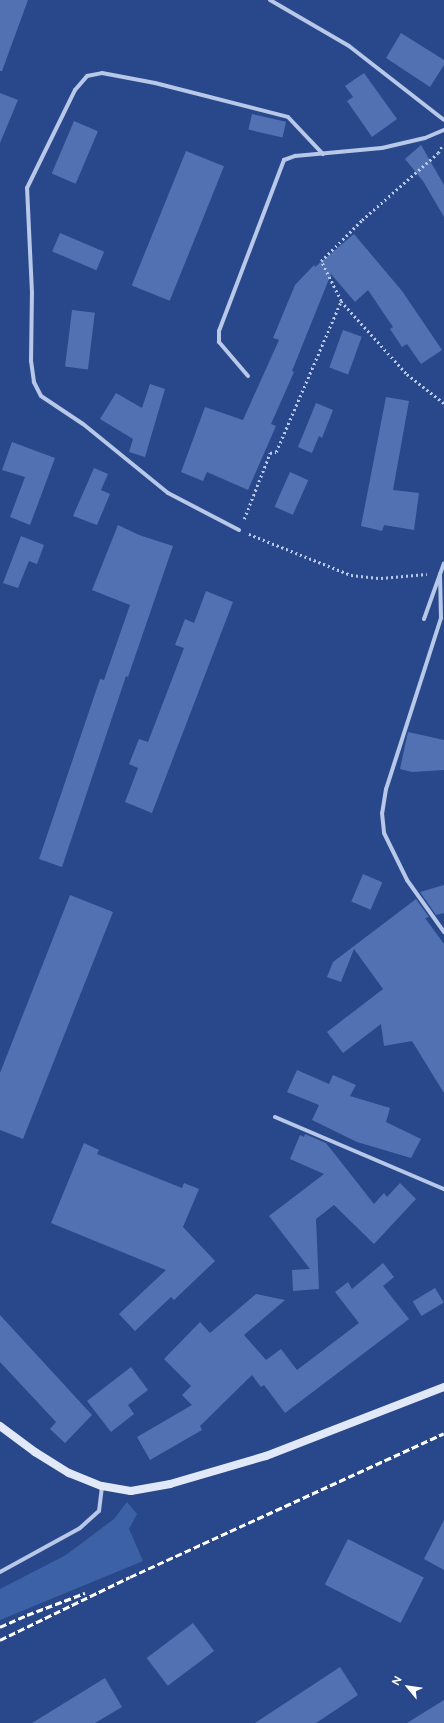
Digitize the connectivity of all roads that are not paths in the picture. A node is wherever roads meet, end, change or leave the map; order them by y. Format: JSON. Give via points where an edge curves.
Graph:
{"nodes":[{"id":1,"x":270,"y":0,"type":"edge"},
{"id":2,"x":444,"y":120,"type":"edge"},
{"id":3,"x":444,"y":130,"type":"edge"},
{"id":4,"x":323,"y":154,"type":"junction"},
{"id":5,"x":248,"y":376,"type":"dead end"},
{"id":6,"x":239,"y":530,"type":"road end"},
{"id":7,"x":444,"y":563,"type":"edge"},
{"id":8,"x":440,"y":574,"type":"junction"},
{"id":9,"x":444,"y":582,"type":"edge"},
{"id":10,"x":424,"y":619,"type":"dead end"},
{"id":11,"x":444,"y":932,"type":"edge"},
{"id":12,"x":275,"y":1116,"type":"dead end"},
{"id":13,"x":444,"y":1189,"type":"edge"},
{"id":14,"x":444,"y":1386,"type":"edge"},
{"id":15,"x":0,"y":1426,"type":"edge"},
{"id":16,"x":102,"y":1486,"type":"junction"},
{"id":17,"x":0,"y":1572,"type":"edge"}],
"edges":[{"from":1,"to":2,"type":"street","via":[[349,46]]},
{"from":3,"to":4,"type":"street","via":[[425,138],[382,148]]},
{"from":4,"to":5,"type":"street","via":[[295,156],[284,160],[219,331],[219,342]]},
{"from":4,"to":6,"type":"street","via":[[288,117],[155,83],[102,73],[87,76],[75,90],[28,188],[32,293],[31,361],[34,382],[41,396],[82,424],[168,493]]},
{"from":7,"to":8,"type":"street"},
{"from":8,"to":9,"type":"street"},
{"from":8,"to":10,"type":"street"},
{"from":8,"to":11,"type":"street","via":[[441,618],[386,789],[382,813],[384,833],[407,880]]},
{"from":12,"to":13,"type":"street"},
{"from":14,"to":16,"type":"street","via":[[266,1456],[170,1484],[132,1491]]},
{"from":15,"to":16,"type":"street","via":[[69,1474]]},
{"from":16,"to":17,"type":"street","via":[[99,1511],[80,1528]]}]}
